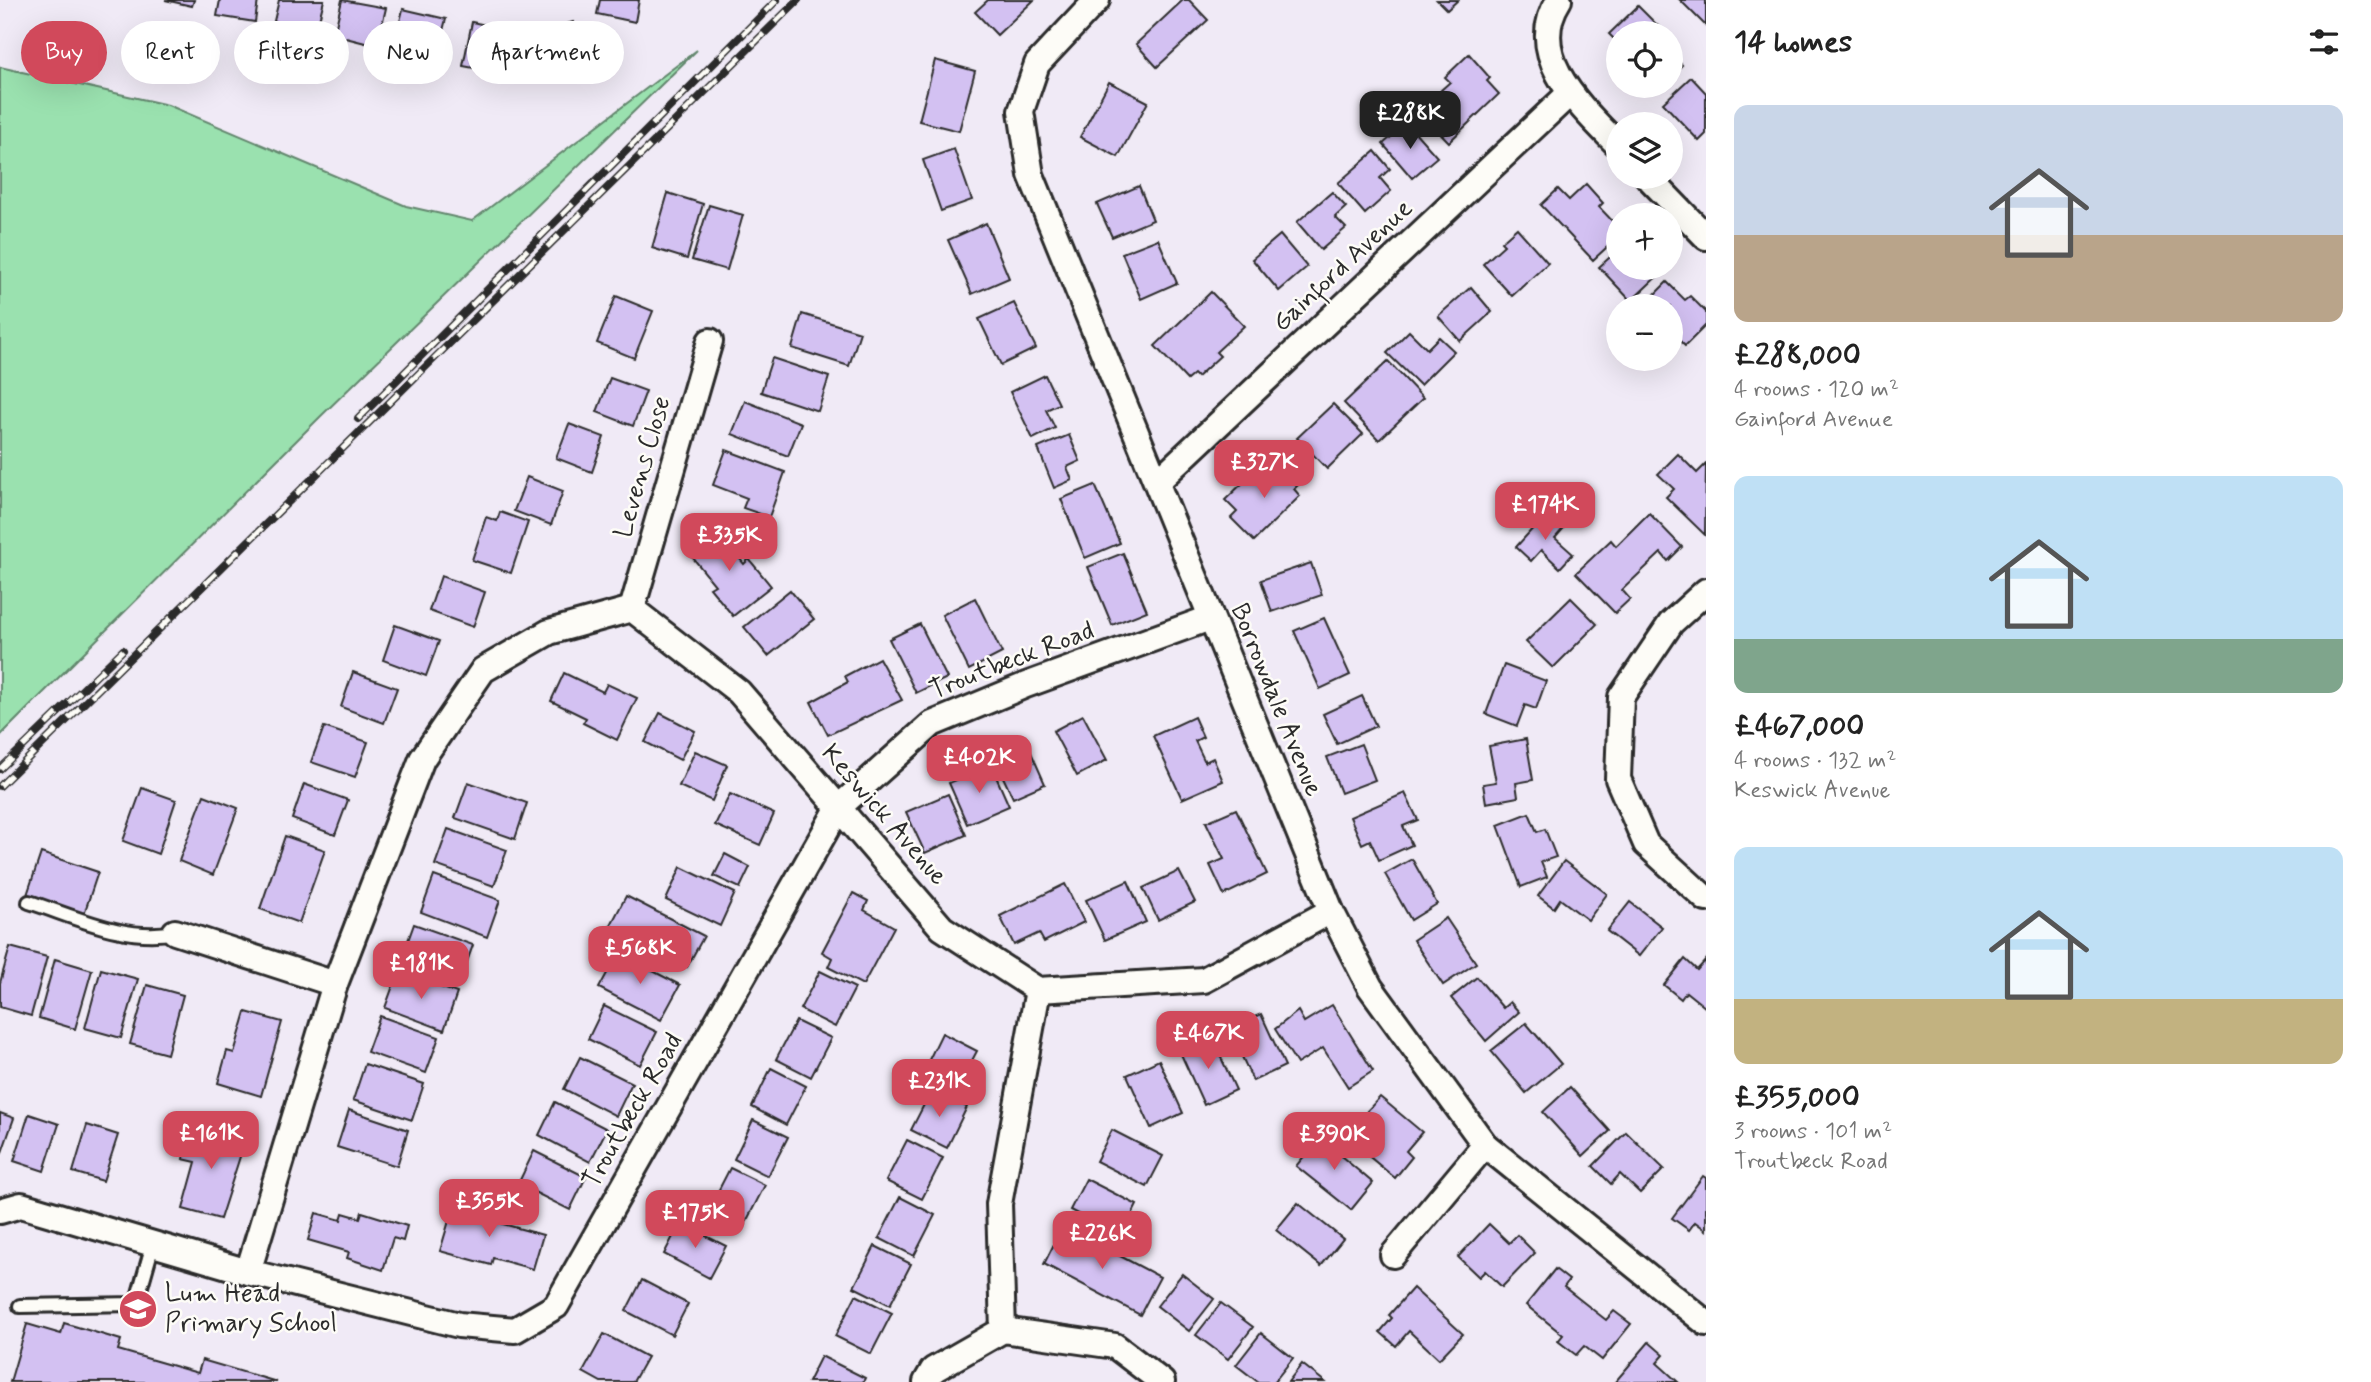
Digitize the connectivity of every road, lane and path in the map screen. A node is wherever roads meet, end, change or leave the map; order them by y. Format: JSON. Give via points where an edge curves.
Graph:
{"nodes":[{"id":1,"x":1097,"y":0,"type":"edge"},
{"id":2,"x":1559,"y":0,"type":"edge"},
{"id":3,"x":1569,"y":94,"type":"junction"},
{"id":4,"x":1606,"y":132,"type":"edge"},
{"id":5,"x":1660,"y":189,"type":"edge"},
{"id":6,"x":1706,"y":237,"type":"edge"},
{"id":7,"x":710,"y":341,"type":"dead end"},
{"id":8,"x":1158,"y":481,"type":"junction"},
{"id":9,"x":1706,"y":591,"type":"edge"},
{"id":10,"x":632,"y":609,"type":"junction"},
{"id":11,"x":1210,"y":618,"type":"junction"},
{"id":12,"x":839,"y":807,"type":"junction"},
{"id":13,"x":1706,"y":899,"type":"edge"},
{"id":14,"x":29,"y":902,"type":"dead end"},
{"id":15,"x":1331,"y":911,"type":"junction"},
{"id":16,"x":175,"y":932,"type":"joint"},
{"id":17,"x":335,"y":984,"type":"junction"},
{"id":18,"x":1038,"y":990,"type":"junction"},
{"id":19,"x":1485,"y":1145,"type":"junction"},
{"id":20,"x":0,"y":1211,"type":"edge"},
{"id":21,"x":153,"y":1244,"type":"junction"},
{"id":22,"x":1393,"y":1255,"type":"dead end"},
{"id":23,"x":248,"y":1272,"type":"junction"},
{"id":24,"x":20,"y":1306,"type":"dead end"},
{"id":25,"x":1706,"y":1323,"type":"edge"},
{"id":26,"x":1003,"y":1330,"type":"junction"},
{"id":27,"x":926,"y":1382,"type":"edge"},
{"id":28,"x":1162,"y":1382,"type":"edge"}],
"edges":[{"from":1,"to":8,"type":"street","name":"Borrowdale Avenue","via":[[1037,64],[1021,111],[1031,175]]},
{"from":2,"to":3,"type":"street","via":[[1548,35]]},
{"from":3,"to":4,"type":"street"},
{"from":3,"to":8,"type":"street","name":"Gainford Avenue"},
{"from":5,"to":6,"type":"street"},
{"from":7,"to":10,"type":"street","name":"Levens Close"},
{"from":8,"to":11,"type":"street","name":"Borrowdale Avenue"},
{"from":9,"to":13,"type":"street","via":[[1671,623],[1621,697],[1618,779],[1646,844]]},
{"from":10,"to":12,"type":"street","name":"Keswick Avenue","via":[[738,692]]},
{"from":10,"to":17,"type":"street","via":[[549,632],[483,670],[422,760]]},
{"from":11,"to":12,"type":"street","name":"Troutbeck Road","via":[[932,724]]},
{"from":11,"to":15,"type":"street","name":"Borrowdale Avenue"},
{"from":12,"to":18,"type":"street","name":"Keswick Avenue","via":[[942,928]]},
{"from":12,"to":23,"type":"street","name":"Troutbeck Road","via":[[556,1306],[515,1330],[459,1325]]},
{"from":14,"to":16,"type":"lane","via":[[120,932],[147,936]]},
{"from":15,"to":18,"type":"street","via":[[1205,980]]},
{"from":15,"to":19,"type":"street","name":"Borrowdale Avenue","via":[[1370,987]]},
{"from":16,"to":17,"type":"street"},
{"from":17,"to":23,"type":"street"},
{"from":18,"to":26,"type":"street","via":[[999,1204]]},
{"from":19,"to":22,"type":"street"},
{"from":19,"to":25,"type":"street","name":"Borrowdale Avenue"},
{"from":20,"to":21,"type":"street","name":"Troutbeck Road","via":[[21,1205]]},
{"from":21,"to":23,"type":"street","name":"Troutbeck Road"},
{"from":21,"to":24,"type":"lane","via":[[136,1304]]},
{"from":26,"to":27,"type":"street","via":[[933,1370]]},
{"from":26,"to":28,"type":"street","via":[[1115,1346]]}]}
